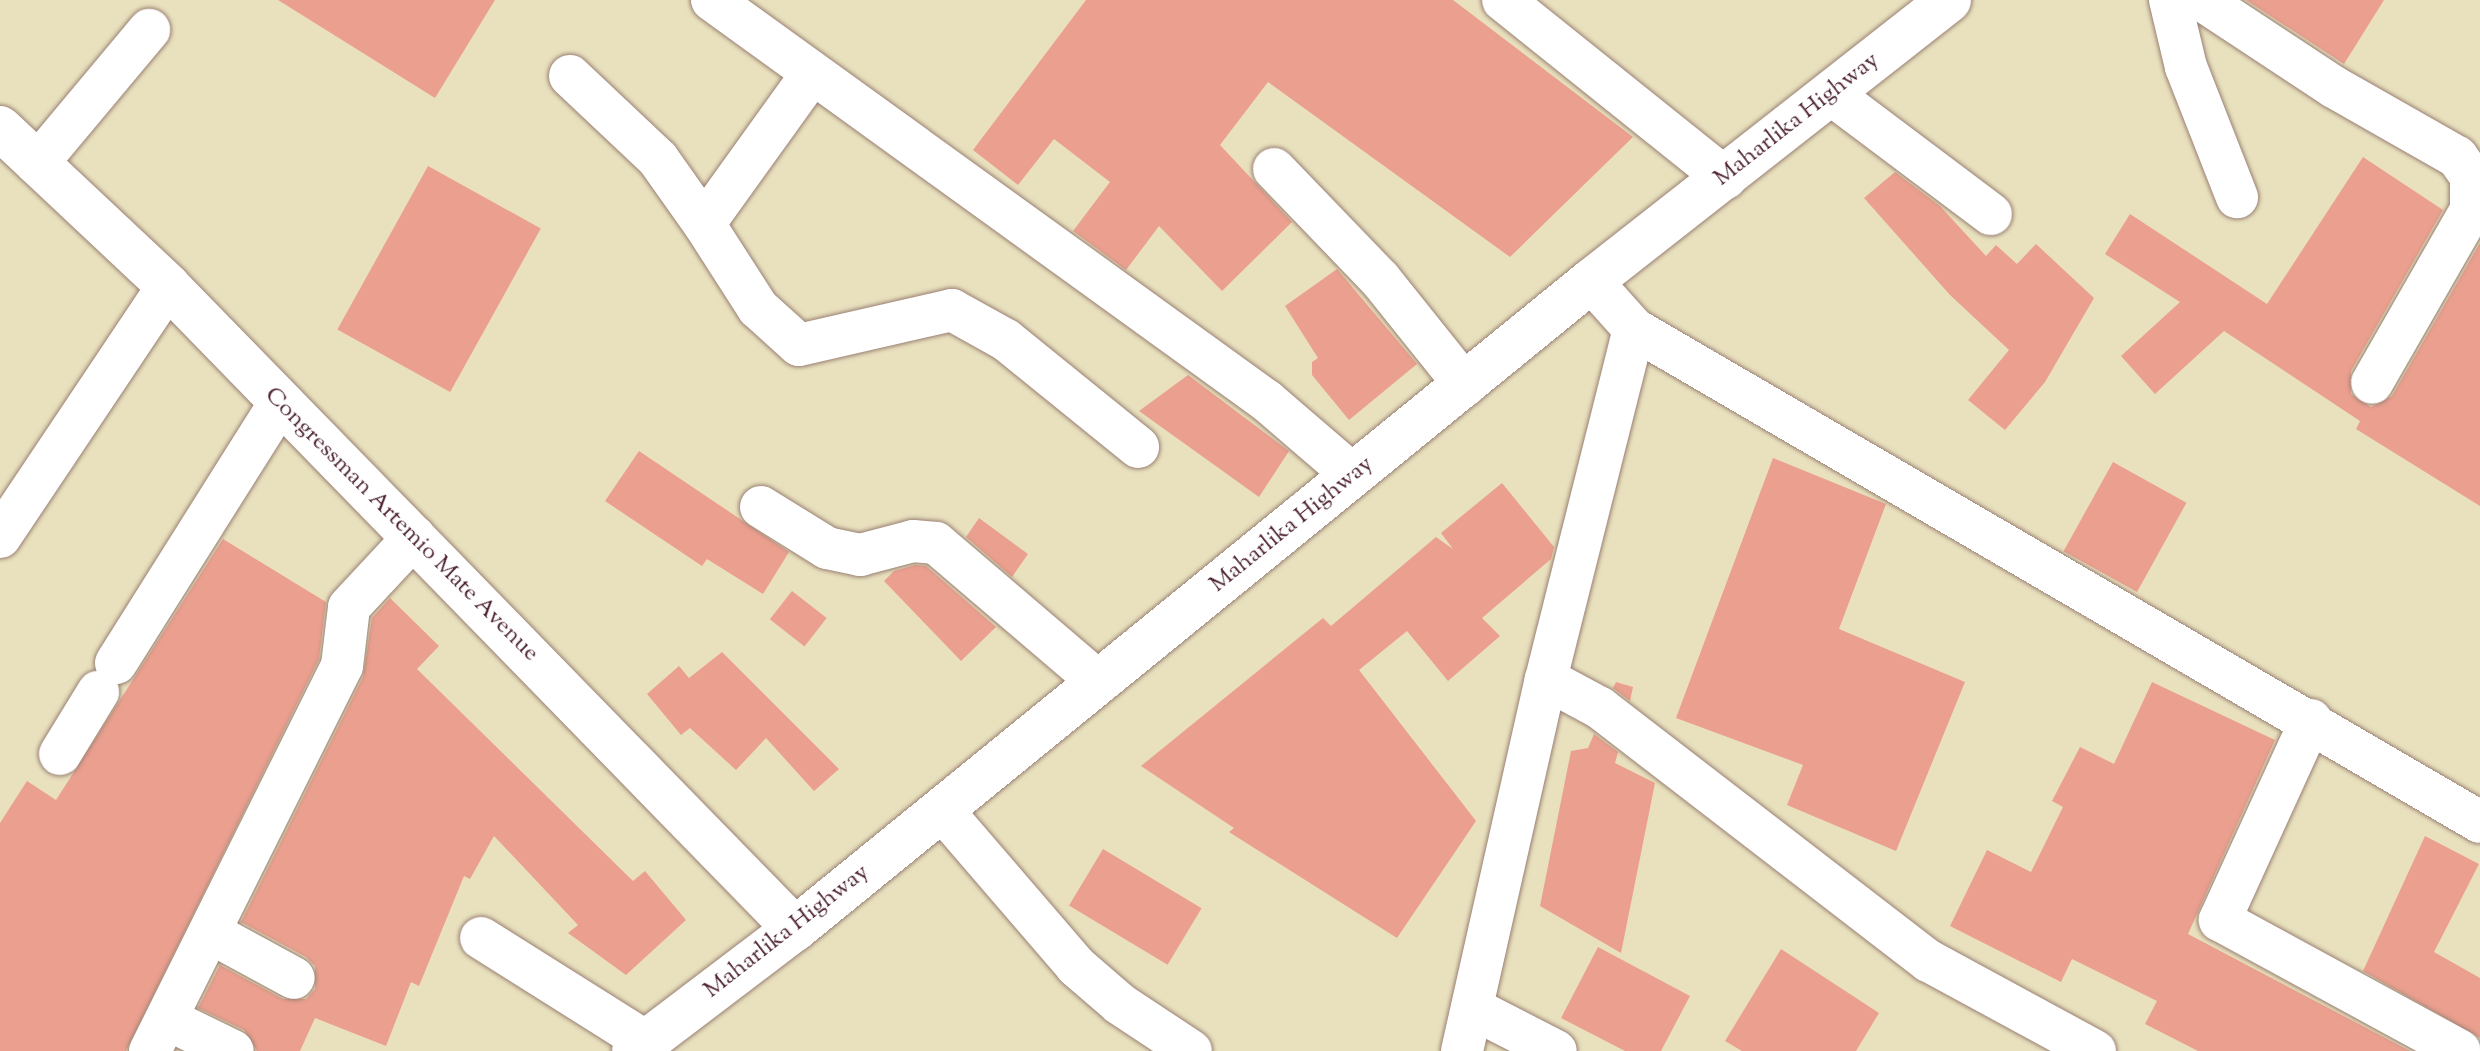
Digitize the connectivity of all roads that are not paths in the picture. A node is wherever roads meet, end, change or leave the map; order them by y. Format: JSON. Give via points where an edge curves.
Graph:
{"nodes":[{"id":1,"x":712,"y":0,"type":"edge"},
{"id":2,"x":1503,"y":0,"type":"edge"},
{"id":3,"x":1949,"y":0,"type":"edge"},
{"id":4,"x":2170,"y":0,"type":"edge"},
{"id":5,"x":2202,"y":0,"type":"edge"},
{"id":6,"x":149,"y":30,"type":"dead end"},
{"id":7,"x":811,"y":75,"type":"junction"},
{"id":8,"x":570,"y":76,"type":"dead end"},
{"id":9,"x":1831,"y":94,"type":"junction"},
{"id":10,"x":0,"y":128,"type":"edge"},
{"id":11,"x":37,"y":164,"type":"junction"},
{"id":12,"x":1274,"y":169,"type":"dead end"},
{"id":13,"x":1725,"y":178,"type":"junction"},
{"id":14,"x":2237,"y":197,"type":"dead end"},
{"id":15,"x":1991,"y":214,"type":"dead end"},
{"id":16,"x":704,"y":224,"type":"junction"},
{"id":17,"x":1591,"y":281,"type":"junction"},
{"id":18,"x":168,"y":286,"type":"junction"},
{"id":19,"x":1634,"y":329,"type":"junction"},
{"id":20,"x":2372,"y":383,"type":"dead end"},
{"id":21,"x":1465,"y":385,"type":"junction"},
{"id":22,"x":280,"y":403,"type":"junction"},
{"id":23,"x":1138,"y":447,"type":"dead end"},
{"id":24,"x":1353,"y":475,"type":"junction"},
{"id":25,"x":761,"y":507,"type":"dead end"},
{"id":26,"x":0,"y":537,"type":"edge"},
{"id":27,"x":414,"y":537,"type":"junction"},
{"id":28,"x":1546,"y":679,"type":"junction"},
{"id":29,"x":1099,"y":682,"type":"junction"},
{"id":30,"x":2311,"y":720,"type":"junction"},
{"id":31,"x":60,"y":754,"type":"dead end"},
{"id":32,"x":942,"y":810,"type":"junction"},
{"id":33,"x":2480,"y":822,"type":"edge"},
{"id":34,"x":795,"y":929,"type":"junction"},
{"id":35,"x":211,"y":933,"type":"junction"},
{"id":36,"x":481,"y":938,"type":"dead end"},
{"id":37,"x":294,"y":978,"type":"dead end"},
{"id":38,"x":1472,"y":1008,"type":"junction"},
{"id":39,"x":159,"y":1035,"type":"edge"},
{"id":40,"x":640,"y":1046,"type":"edge"},
{"id":41,"x":233,"y":1051,"type":"edge"},
{"id":42,"x":1191,"y":1051,"type":"edge"},
{"id":43,"x":1462,"y":1051,"type":"edge"},
{"id":44,"x":1556,"y":1051,"type":"edge"},
{"id":45,"x":2095,"y":1051,"type":"edge"},
{"id":46,"x":2460,"y":1051,"type":"edge"}],
"edges":[{"from":1,"to":7,"type":"street"},
{"from":2,"to":13,"type":"street"},
{"from":3,"to":9,"type":"main road","name":"Maharlika Highway"},
{"from":4,"to":14,"type":"street","via":[[2186,67]]},
{"from":5,"to":20,"type":"street","via":[[2334,87],[2457,157],[2471,176],[2471,210]]},
{"from":6,"to":11,"type":"street"},
{"from":7,"to":16,"type":"street"},
{"from":7,"to":24,"type":"street","via":[[1194,347]]},
{"from":8,"to":16,"type":"street","via":[[658,159]]},
{"from":9,"to":13,"type":"main road","name":"Maharlika Highway"},
{"from":9,"to":15,"type":"street"},
{"from":10,"to":11,"type":"main road","name":"Congressman Artemio Mate Avenue"},
{"from":11,"to":18,"type":"main road","name":"Congressman Artemio Mate Avenue"},
{"from":12,"to":21,"type":"street","via":[[1380,279]]},
{"from":13,"to":17,"type":"main road","name":"Maharlika Highway"},
{"from":16,"to":23,"type":"street","via":[[758,308],[799,345],[952,310],[1006,340]]},
{"from":17,"to":19,"type":"street"},
{"from":17,"to":21,"type":"main road","name":"Maharlika Highway"},
{"from":18,"to":22,"type":"main road","name":"Congressman Artemio Mate Avenue"},
{"from":18,"to":26,"type":"street"},
{"from":19,"to":28,"type":"street"},
{"from":19,"to":30,"type":"street"},
{"from":21,"to":24,"type":"main road","name":"Maharlika Highway"},
{"from":22,"to":27,"type":"main road","name":"Congressman Artemio Mate Avenue"},
{"from":22,"to":31,"type":"street"},
{"from":24,"to":29,"type":"main road","name":"Maharlika Highway"},
{"from":25,"to":29,"type":"street","via":[[827,548],[860,555],[913,541],[936,543]]},
{"from":27,"to":34,"type":"main road","name":"Congressman Artemio Mate Avenue"},
{"from":27,"to":35,"type":"street","via":[[349,607],[342,666]]},
{"from":28,"to":38,"type":"street"},
{"from":28,"to":45,"type":"street","via":[[1600,708],[1929,961]]},
{"from":29,"to":32,"type":"main road","name":"Maharlika Highway"},
{"from":30,"to":33,"type":"street"},
{"from":30,"to":46,"type":"street","via":[[2220,920]]},
{"from":32,"to":34,"type":"main road","name":"Maharlika Highway"},
{"from":32,"to":42,"type":"street","via":[[1076,966],[1120,1004]]},
{"from":34,"to":40,"type":"main road","name":"Maharlika Highway"},
{"from":35,"to":37,"type":"street"},
{"from":35,"to":39,"type":"street"},
{"from":36,"to":40,"type":"street"},
{"from":38,"to":43,"type":"street"},
{"from":38,"to":44,"type":"street"},
{"from":39,"to":41,"type":"street"}]}
